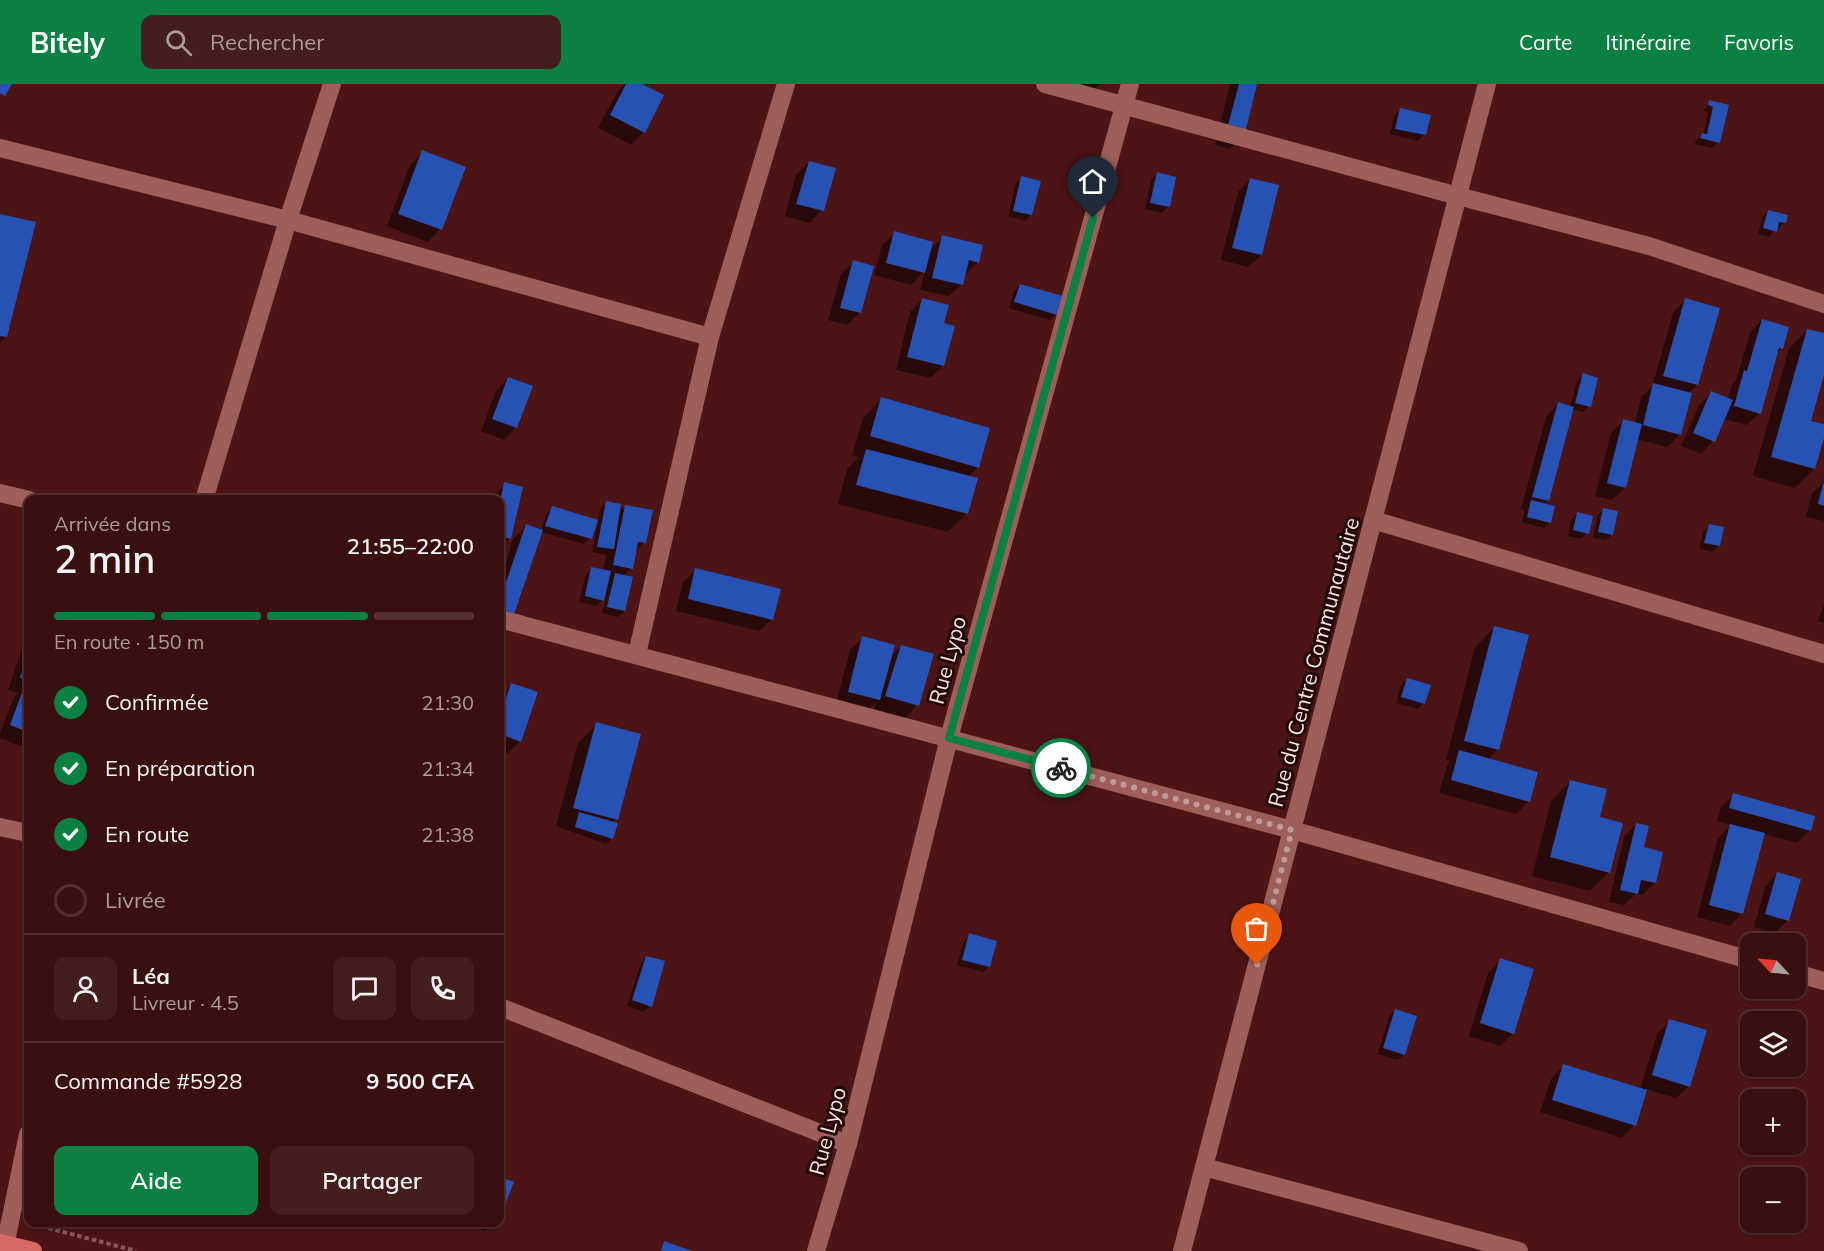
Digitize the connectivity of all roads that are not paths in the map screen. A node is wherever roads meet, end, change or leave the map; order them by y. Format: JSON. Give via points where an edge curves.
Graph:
{"nodes":[{"id":1,"x":332,"y":84,"type":"edge"},
{"id":2,"x":786,"y":84,"type":"edge"},
{"id":3,"x":1045,"y":84,"type":"edge"},
{"id":4,"x":1130,"y":84,"type":"edge"},
{"id":5,"x":1487,"y":84,"type":"edge"},
{"id":6,"x":1125,"y":105,"type":"junction"},
{"id":7,"x":0,"y":148,"type":"edge"},
{"id":8,"x":1458,"y":196,"type":"junction"},
{"id":9,"x":288,"y":220,"type":"junction"},
{"id":10,"x":1824,"y":304,"type":"edge"},
{"id":11,"x":710,"y":337,"type":"junction"},
{"id":12,"x":0,"y":493,"type":"edge"},
{"id":13,"x":206,"y":495,"type":"edge"},
{"id":14,"x":24,"y":499,"type":"edge"},
{"id":15,"x":1373,"y":520,"type":"junction"},
{"id":16,"x":504,"y":619,"type":"edge"},
{"id":17,"x":637,"y":654,"type":"junction"},
{"id":18,"x":1824,"y":654,"type":"edge"},
{"id":19,"x":949,"y":738,"type":"junction"},
{"id":20,"x":0,"y":827,"type":"edge"},
{"id":21,"x":1292,"y":830,"type":"junction"},
{"id":22,"x":24,"y":832,"type":"edge"},
{"id":23,"x":1740,"y":957,"type":"edge"},
{"id":24,"x":1806,"y":976,"type":"edge"},
{"id":25,"x":1824,"y":981,"type":"edge"},
{"id":26,"x":504,"y":1009,"type":"edge"},
{"id":27,"x":848,"y":1144,"type":"junction"},
{"id":28,"x":24,"y":1153,"type":"edge"},
{"id":29,"x":1204,"y":1167,"type":"junction"},
{"id":30,"x":3,"y":1246,"type":"edge"},
{"id":31,"x":33,"y":1251,"type":"edge"},
{"id":32,"x":816,"y":1251,"type":"edge"},
{"id":33,"x":1182,"y":1251,"type":"edge"},
{"id":34,"x":1519,"y":1251,"type":"edge"}],
"edges":[{"from":1,"to":9,"type":"street"},
{"from":2,"to":11,"type":"street"},
{"from":3,"to":6,"type":"street"},
{"from":4,"to":6,"type":"street","name":"Rue Lypo"},
{"from":5,"to":8,"type":"street","name":"Rue du Centre Communautaire"},
{"from":6,"to":8,"type":"street"},
{"from":6,"to":19,"type":"street","name":"Rue Lypo"},
{"from":7,"to":9,"type":"street"},
{"from":8,"to":10,"type":"street","via":[[1649,246]]},
{"from":8,"to":15,"type":"street","name":"Rue du Centre Communautaire"},
{"from":9,"to":11,"type":"street"},
{"from":9,"to":13,"type":"street"},
{"from":11,"to":17,"type":"street"},
{"from":12,"to":14,"type":"street"},
{"from":15,"to":18,"type":"street"},
{"from":15,"to":21,"type":"street","name":"Rue du Centre Communautaire"},
{"from":16,"to":17,"type":"street"},
{"from":17,"to":19,"type":"street"},
{"from":19,"to":21,"type":"street"},
{"from":19,"to":27,"type":"street","name":"Rue Lypo"},
{"from":20,"to":22,"type":"street"},
{"from":21,"to":23,"type":"street"},
{"from":21,"to":29,"type":"street","name":"Rue du Centre Communautaire"},
{"from":24,"to":25,"type":"street"},
{"from":26,"to":27,"type":"street"},
{"from":27,"to":32,"type":"street","name":"Rue Lypo"},
{"from":28,"to":30,"type":"street"},
{"from":29,"to":33,"type":"street","name":"Rue du Centre Communautaire"},
{"from":29,"to":34,"type":"street"},
{"from":30,"to":31,"type":"main road"}]}
